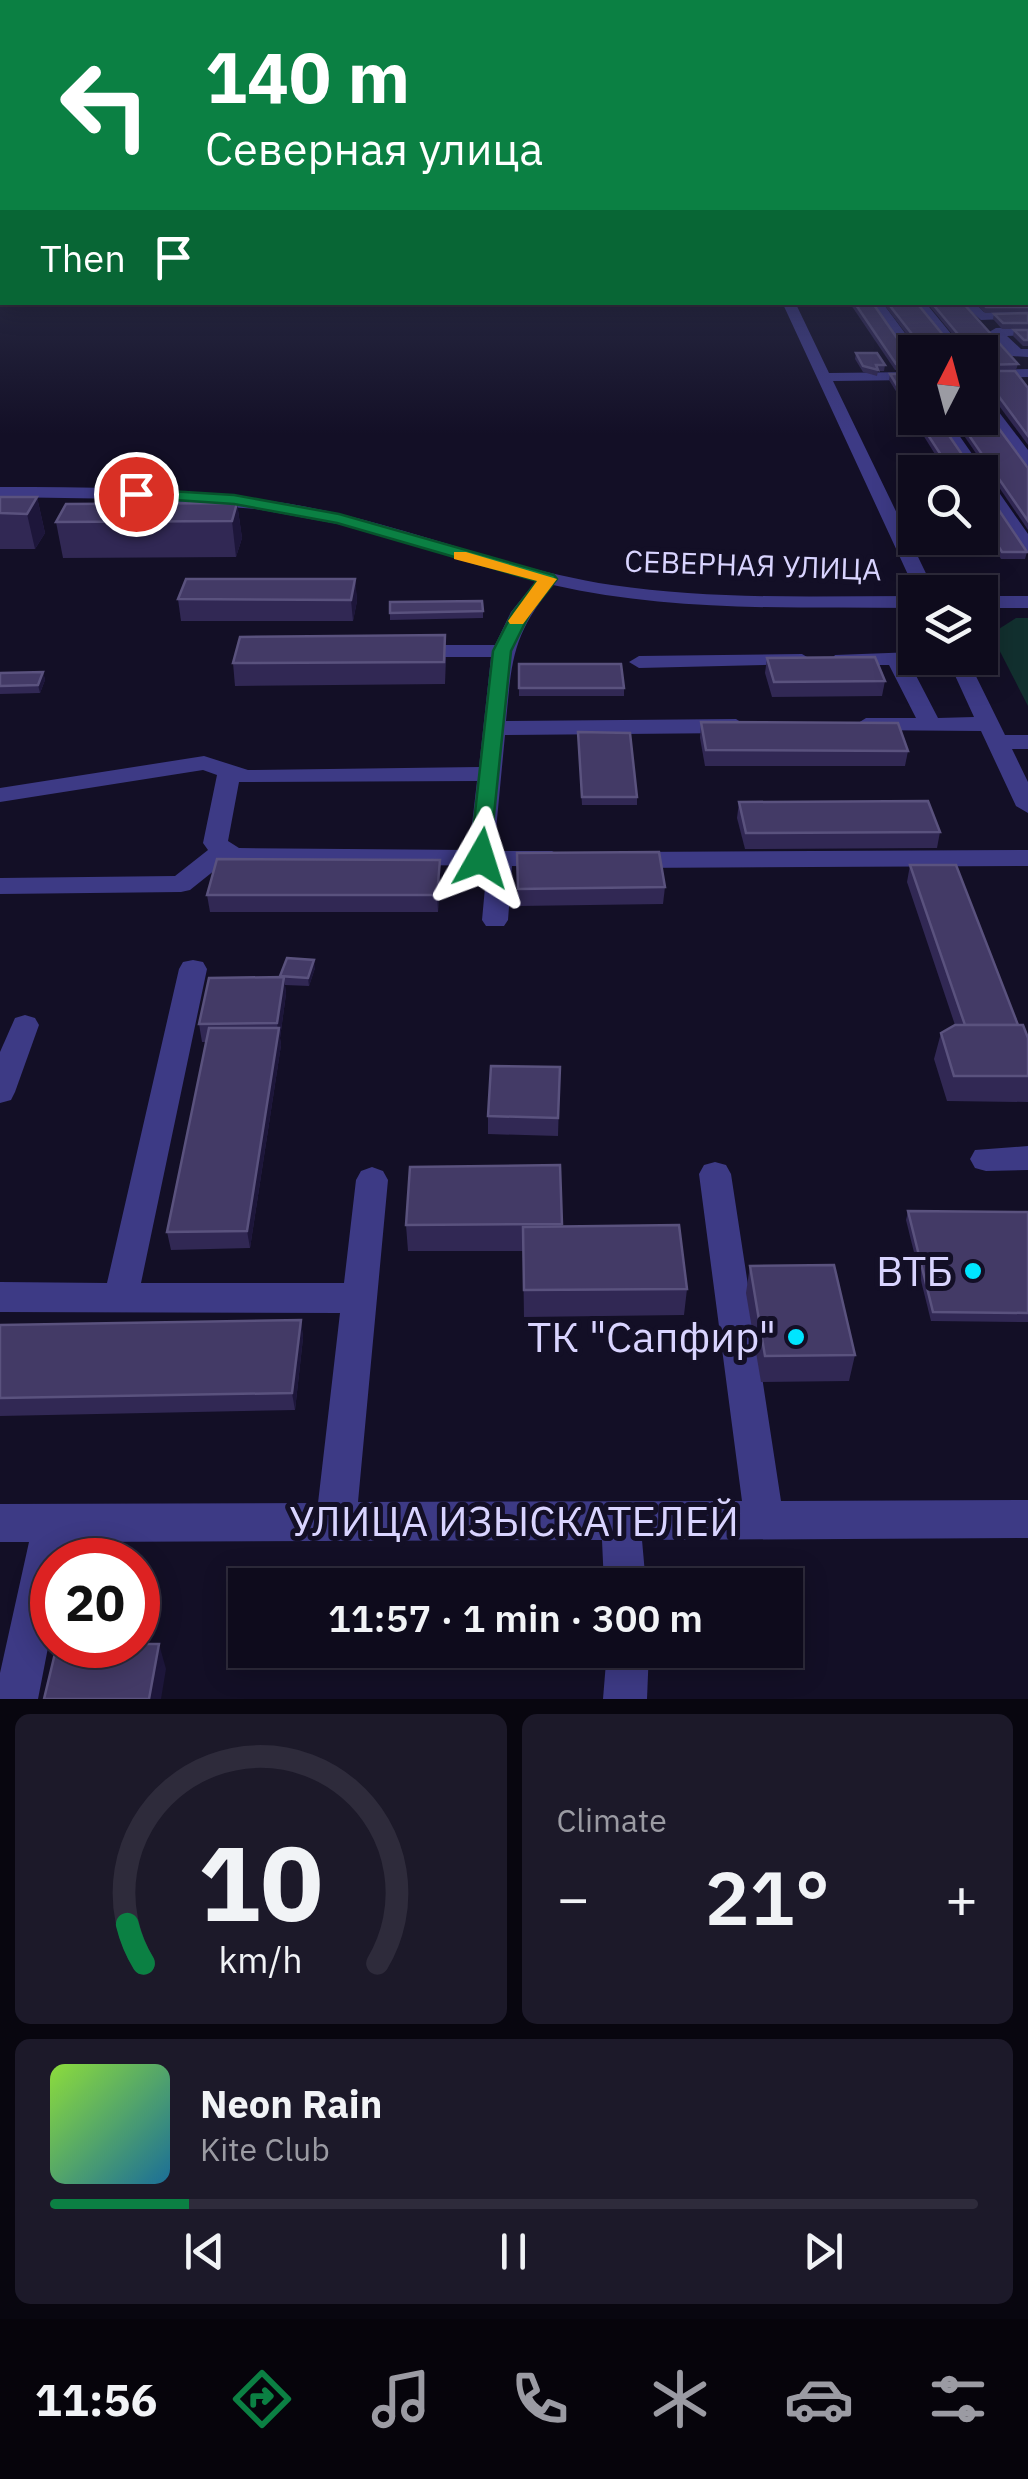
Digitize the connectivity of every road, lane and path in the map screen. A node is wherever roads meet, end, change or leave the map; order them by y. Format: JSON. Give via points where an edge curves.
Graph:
{"nodes":[{"id":1,"x":789,"y":305,"type":"edge"},
{"id":2,"x":877,"y":305,"type":"edge"},
{"id":3,"x":921,"y":305,"type":"edge"},
{"id":4,"x":969,"y":305,"type":"edge"},
{"id":5,"x":980,"y":316,"type":"junction"},
{"id":6,"x":1028,"y":316,"type":"edge"},
{"id":7,"x":1028,"y":331,"type":"edge"},
{"id":8,"x":996,"y":332,"type":"junction"},
{"id":9,"x":899,"y":335,"type":"edge"},
{"id":10,"x":946,"y":335,"type":"edge"},
{"id":11,"x":1022,"y":353,"type":"edge"},
{"id":12,"x":998,"y":374,"type":"edge"},
{"id":13,"x":1028,"y":374,"type":"edge"},
{"id":14,"x":824,"y":377,"type":"junction"},
{"id":15,"x":898,"y":378,"type":"edge"},
{"id":16,"x":998,"y":420,"type":"edge"},
{"id":17,"x":1028,"y":461,"type":"edge"},
{"id":18,"x":0,"y":492,"type":"edge"},
{"id":19,"x":998,"y":504,"type":"edge"},
{"id":20,"x":1028,"y":547,"type":"edge"},
{"id":21,"x":918,"y":575,"type":"edge"},
{"id":22,"x":548,"y":579,"type":"junction"},
{"id":23,"x":898,"y":602,"type":"edge"},
{"id":24,"x":998,"y":602,"type":"edge"},
{"id":25,"x":1028,"y":602,"type":"edge"},
{"id":26,"x":502,"y":651,"type":"junction"},
{"id":27,"x":390,"y":652,"type":"edge"},
{"id":28,"x":897,"y":659,"type":"joint"},
{"id":29,"x":639,"y":662,"type":"dead end"},
{"id":30,"x":965,"y":675,"type":"edge"},
{"id":31,"x":852,"y":725,"type":"edge"},
{"id":32,"x":931,"y":725,"type":"junction"},
{"id":33,"x":753,"y":726,"type":"edge"},
{"id":34,"x":496,"y":728,"type":"junction"},
{"id":35,"x":993,"y":733,"type":"junction"},
{"id":36,"x":1028,"y":742,"type":"edge"},
{"id":37,"x":228,"y":771,"type":"junction"},
{"id":38,"x":490,"y":774,"type":"junction"},
{"id":39,"x":0,"y":795,"type":"edge"},
{"id":40,"x":1028,"y":806,"type":"edge"},
{"id":41,"x":224,"y":850,"type":"junction"},
{"id":42,"x":491,"y":858,"type":"junction"},
{"id":43,"x":1028,"y":858,"type":"edge"},
{"id":44,"x":0,"y":886,"type":"edge"},
{"id":45,"x":495,"y":920,"type":"dead end"},
{"id":46,"x":194,"y":969,"type":"dead end"},
{"id":47,"x":25,"y":1025,"type":"dead end"},
{"id":48,"x":0,"y":1092,"type":"edge"},
{"id":49,"x":1028,"y":1158,"type":"edge"},
{"id":50,"x":986,"y":1159,"type":"dead end"},
{"id":51,"x":715,"y":1174,"type":"dead end"},
{"id":52,"x":372,"y":1180,"type":"dead end"},
{"id":53,"x":0,"y":1297,"type":"edge"},
{"id":54,"x":121,"y":1297,"type":"junction"},
{"id":55,"x":360,"y":1298,"type":"junction"},
{"id":56,"x":1028,"y":1519,"type":"edge"},
{"id":57,"x":620,"y":1520,"type":"junction"},
{"id":58,"x":764,"y":1520,"type":"junction"},
{"id":59,"x":0,"y":1522,"type":"edge"},
{"id":60,"x":54,"y":1522,"type":"junction"},
{"id":61,"x":336,"y":1522,"type":"junction"},
{"id":62,"x":624,"y":1568,"type":"edge"},
{"id":63,"x":627,"y":1668,"type":"edge"},
{"id":64,"x":16,"y":1699,"type":"edge"},
{"id":65,"x":625,"y":1699,"type":"edge"}],
"edges":[{"from":1,"to":14,"type":"street"},
{"from":2,"to":9,"type":"street"},
{"from":3,"to":10,"type":"street"},
{"from":4,"to":5,"type":"street"},
{"from":5,"to":6,"type":"street"},
{"from":5,"to":8,"type":"street"},
{"from":7,"to":8,"type":"street"},
{"from":8,"to":11,"type":"street"},
{"from":11,"to":13,"type":"street"},
{"from":12,"to":13,"type":"street"},
{"from":14,"to":15,"type":"street"},
{"from":14,"to":21,"type":"street"},
{"from":16,"to":17,"type":"street"},
{"from":18,"to":22,"type":"street","name":"СЕВЕРНАЯ УЛИЦА","via":[[234,500],[339,519]]},
{"from":19,"to":20,"type":"street"},
{"from":22,"to":23,"type":"street","name":"СЕВЕРНАЯ УЛИЦА","via":[[690,599]]},
{"from":22,"to":26,"type":"street"},
{"from":24,"to":25,"type":"street"},
{"from":26,"to":27,"type":"street"},
{"from":26,"to":34,"type":"street"},
{"from":28,"to":29,"type":"street"},
{"from":28,"to":32,"type":"street"},
{"from":30,"to":35,"type":"street"},
{"from":31,"to":32,"type":"street"},
{"from":32,"to":35,"type":"street"},
{"from":33,"to":34,"type":"street"},
{"from":34,"to":38,"type":"street"},
{"from":35,"to":36,"type":"street"},
{"from":35,"to":40,"type":"street"},
{"from":37,"to":38,"type":"street","via":[[246,777]]},
{"from":37,"to":39,"type":"street","via":[[204,763]]},
{"from":37,"to":41,"type":"street","via":[[215,843]]},
{"from":38,"to":42,"type":"street"},
{"from":41,"to":42,"type":"street","via":[[233,856]]},
{"from":41,"to":44,"type":"street","via":[[182,884]]},
{"from":42,"to":43,"type":"street"},
{"from":42,"to":45,"type":"street"},
{"from":46,"to":54,"type":"street"},
{"from":47,"to":48,"type":"street"},
{"from":49,"to":50,"type":"street"},
{"from":51,"to":58,"type":"street"},
{"from":52,"to":55,"type":"street"},
{"from":53,"to":54,"type":"street"},
{"from":54,"to":55,"type":"street"},
{"from":55,"to":61,"type":"street"},
{"from":56,"to":58,"type":"street","name":"УЛИЦА ИЗЫСКАТЕЛЕЙ"},
{"from":57,"to":58,"type":"street","name":"УЛИЦА ИЗЫСКАТЕЛЕЙ"},
{"from":57,"to":61,"type":"street","name":"УЛИЦА ИЗЫСКАТЕЛЕЙ"},
{"from":57,"to":62,"type":"street"},
{"from":59,"to":60,"type":"street","name":"УЛИЦА ИЗЫСКАТЕЛЕЙ"},
{"from":60,"to":61,"type":"street","name":"УЛИЦА ИЗЫСКАТЕЛЕЙ"},
{"from":60,"to":64,"type":"street"},
{"from":63,"to":65,"type":"street"}]}
